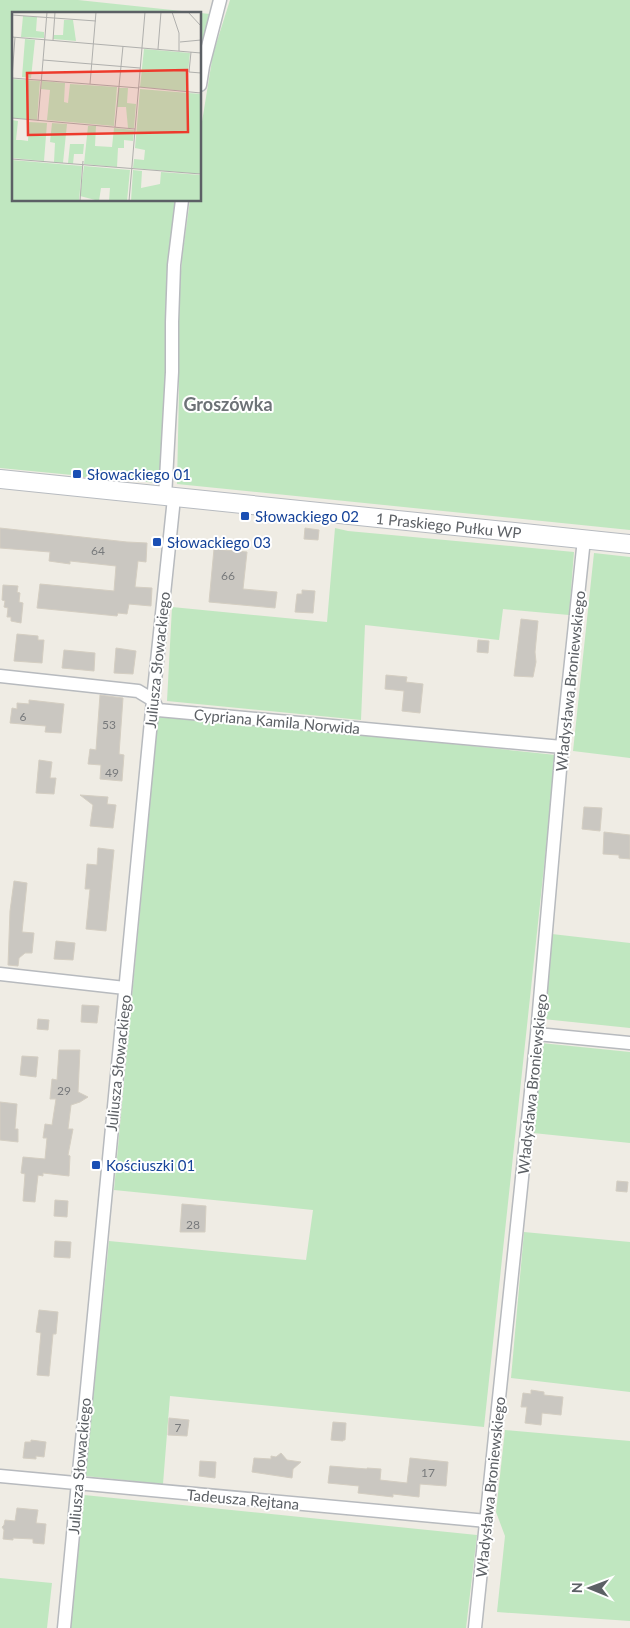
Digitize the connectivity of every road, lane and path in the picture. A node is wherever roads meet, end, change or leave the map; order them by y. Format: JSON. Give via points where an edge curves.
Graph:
{"nodes":[{"id":1,"x":220,"y":0,"type":"edge"},
{"id":2,"x":201,"y":79,"type":"edge"},
{"id":3,"x":182,"y":201,"type":"edge"},
{"id":4,"x":0,"y":480,"type":"edge"},
{"id":5,"x":169,"y":498,"type":"junction"},
{"id":6,"x":584,"y":540,"type":"junction"},
{"id":7,"x":630,"y":544,"type":"edge"},
{"id":8,"x":0,"y":676,"type":"edge"},
{"id":9,"x":153,"y":700,"type":"junction"},
{"id":10,"x":562,"y":748,"type":"junction"},
{"id":11,"x":0,"y":974,"type":"edge"},
{"id":12,"x":125,"y":988,"type":"junction"},
{"id":13,"x":538,"y":1034,"type":"junction"},
{"id":14,"x":630,"y":1043,"type":"edge"},
{"id":15,"x":0,"y":1476,"type":"edge"},
{"id":16,"x":77,"y":1484,"type":"junction"},
{"id":17,"x":487,"y":1521,"type":"junction"},
{"id":18,"x":64,"y":1628,"type":"edge"},
{"id":19,"x":475,"y":1628,"type":"edge"}],
"edges":[{"from":1,"to":2,"type":"street"},
{"from":3,"to":5,"type":"street","name":"Juliusza Słowackiego","via":[[174,265]]},
{"from":4,"to":5,"type":"street","name":"1 Praskiego Pułku WP"},
{"from":5,"to":6,"type":"street","name":"1 Praskiego Pułku WP"},
{"from":5,"to":9,"type":"street","name":"Juliusza Słowackiego"},
{"from":6,"to":7,"type":"street","name":"1 Praskiego Pułku WP"},
{"from":6,"to":10,"type":"street","name":"Władysława Broniewskiego"},
{"from":8,"to":9,"type":"street","name":"Cypriana Kamila Norwida","via":[[138,691]]},
{"from":9,"to":10,"type":"street","name":"Cypriana Kamila Norwida","via":[[158,710]]},
{"from":9,"to":12,"type":"street","name":"Juliusza Słowackiego"},
{"from":10,"to":13,"type":"street","name":"Władysława Broniewskiego"},
{"from":11,"to":12,"type":"street"},
{"from":12,"to":16,"type":"street","name":"Juliusza Słowackiego"},
{"from":13,"to":14,"type":"street"},
{"from":13,"to":17,"type":"street","name":"Władysława Broniewskiego"},
{"from":15,"to":16,"type":"street","name":"Tadeusza Rejtana"},
{"from":16,"to":17,"type":"street","name":"Tadeusza Rejtana"},
{"from":16,"to":18,"type":"street","name":"Juliusza Słowackiego"},
{"from":17,"to":19,"type":"street","name":"Władysława Broniewskiego"}]}
